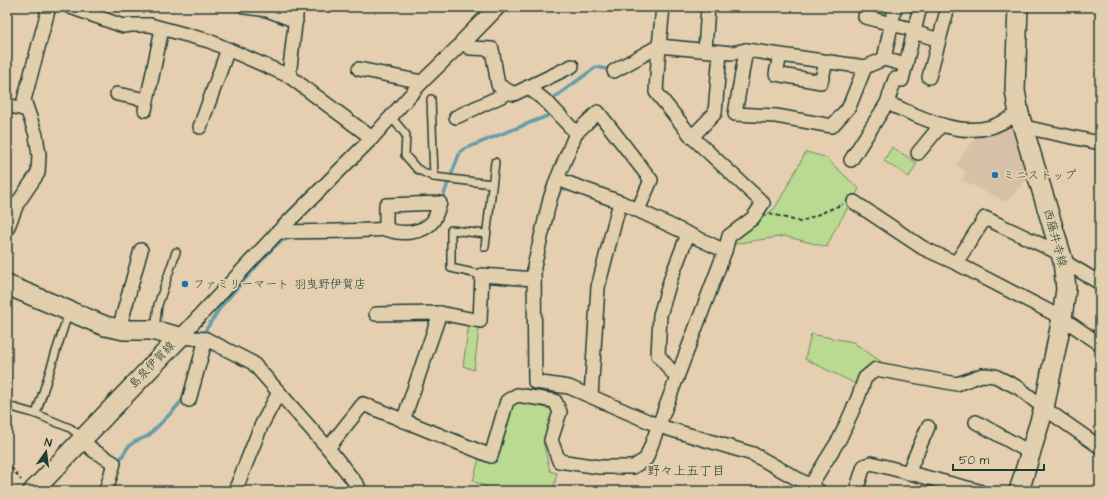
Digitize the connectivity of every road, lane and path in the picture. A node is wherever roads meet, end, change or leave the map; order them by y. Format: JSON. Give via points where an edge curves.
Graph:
{"nodes":[{"id":1,"x":49,"y":7,"type":"edge"},
{"id":2,"x":70,"y":7,"type":"edge"},
{"id":3,"x":245,"y":7,"type":"edge"},
{"id":4,"x":297,"y":7,"type":"edge"},
{"id":5,"x":497,"y":7,"type":"edge"},
{"id":6,"x":663,"y":7,"type":"edge"},
{"id":7,"x":708,"y":7,"type":"edge"},
{"id":8,"x":867,"y":7,"type":"edge"},
{"id":9,"x":895,"y":7,"type":"edge"},
{"id":10,"x":920,"y":7,"type":"edge"},
{"id":11,"x":948,"y":7,"type":"edge"},
{"id":12,"x":1018,"y":7,"type":"edge"},
{"id":13,"x":296,"y":21,"type":"junction"},
{"id":14,"x":892,"y":23,"type":"junction"},
{"id":15,"x":162,"y":28,"type":"junction"},
{"id":16,"x":915,"y":32,"type":"junction"},
{"id":17,"x":938,"y":40,"type":"junction"},
{"id":18,"x":463,"y":42,"type":"junction"},
{"id":19,"x":659,"y":46,"type":"junction"},
{"id":20,"x":228,"y":49,"type":"junction"},
{"id":21,"x":705,"y":50,"type":"junction"},
{"id":22,"x":746,"y":50,"type":"junction"},
{"id":23,"x":720,"y":52,"type":"junction"},
{"id":24,"x":780,"y":55,"type":"junction"},
{"id":25,"x":884,"y":59,"type":"junction"},
{"id":26,"x":826,"y":62,"type":"junction"},
{"id":27,"x":906,"y":65,"type":"junction"},
{"id":28,"x":572,"y":66,"type":"dead end"},
{"id":29,"x":865,"y":67,"type":"junction"},
{"id":30,"x":359,"y":68,"type":"dead end"},
{"id":31,"x":614,"y":71,"type":"dead end"},
{"id":32,"x":289,"y":76,"type":"junction"},
{"id":33,"x":929,"y":77,"type":"dead end"},
{"id":34,"x":422,"y":82,"type":"junction"},
{"id":35,"x":528,"y":87,"type":"junction"},
{"id":36,"x":510,"y":92,"type":"junction"},
{"id":37,"x":116,"y":94,"type":"dead end"},
{"id":38,"x":431,"y":99,"type":"dead end"},
{"id":39,"x":887,"y":103,"type":"junction"},
{"id":40,"x":7,"y":105,"type":"edge"},
{"id":41,"x":27,"y":110,"type":"junction"},
{"id":42,"x":391,"y":117,"type":"junction"},
{"id":43,"x":456,"y":117,"type":"dead end"},
{"id":44,"x":1021,"y":120,"type":"junction"},
{"id":45,"x":941,"y":125,"type":"junction"},
{"id":46,"x":200,"y":127,"type":"dead end"},
{"id":47,"x":576,"y":133,"type":"junction"},
{"id":48,"x":692,"y":137,"type":"junction"},
{"id":49,"x":372,"y":138,"type":"junction"},
{"id":50,"x":1100,"y":143,"type":"edge"},
{"id":51,"x":918,"y":153,"type":"dead end"},
{"id":52,"x":851,"y":160,"type":"dead end"},
{"id":53,"x":495,"y":162,"type":"dead end"},
{"id":54,"x":434,"y":177,"type":"junction"},
{"id":55,"x":557,"y":179,"type":"junction"},
{"id":56,"x":492,"y":184,"type":"junction"},
{"id":57,"x":620,"y":202,"type":"junction"},
{"id":58,"x":854,"y":202,"type":"joint"},
{"id":59,"x":763,"y":203,"type":"junction"},
{"id":60,"x":638,"y":210,"type":"junction"},
{"id":61,"x":7,"y":229,"type":"edge"},
{"id":62,"x":386,"y":229,"type":"dead end"},
{"id":63,"x":278,"y":232,"type":"junction"},
{"id":64,"x":486,"y":234,"type":"junction"},
{"id":65,"x":688,"y":234,"type":"junction"},
{"id":66,"x":485,"y":247,"type":"dead end"},
{"id":67,"x":141,"y":250,"type":"dead end"},
{"id":68,"x":725,"y":251,"type":"junction"},
{"id":69,"x":176,"y":252,"type":"dead end"},
{"id":70,"x":1062,"y":258,"type":"junction"},
{"id":71,"x":956,"y":263,"type":"junction"},
{"id":72,"x":482,"y":275,"type":"junction"},
{"id":73,"x":534,"y":279,"type":"junction"},
{"id":74,"x":1100,"y":283,"type":"edge"},
{"id":75,"x":7,"y":285,"type":"edge"},
{"id":76,"x":69,"y":311,"type":"junction"},
{"id":77,"x":440,"y":313,"type":"junction"},
{"id":78,"x":376,"y":314,"type":"dead end"},
{"id":79,"x":1062,"y":318,"type":"junction"},
{"id":80,"x":119,"y":329,"type":"junction"},
{"id":81,"x":154,"y":331,"type":"junction"},
{"id":82,"x":180,"y":337,"type":"junction"},
{"id":83,"x":206,"y":339,"type":"junction"},
{"id":84,"x":1100,"y":344,"type":"edge"},
{"id":85,"x":677,"y":378,"type":"junction"},
{"id":86,"x":7,"y":381,"type":"edge"},
{"id":87,"x":7,"y":390,"type":"edge"},
{"id":88,"x":278,"y":392,"type":"junction"},
{"id":89,"x":591,"y":396,"type":"junction"},
{"id":90,"x":189,"y":400,"type":"dead end"},
{"id":91,"x":7,"y":404,"type":"edge"},
{"id":92,"x":1044,"y":408,"type":"junction"},
{"id":93,"x":36,"y":414,"type":"junction"},
{"id":94,"x":403,"y":420,"type":"junction"},
{"id":95,"x":976,"y":422,"type":"dead end"},
{"id":96,"x":659,"y":426,"type":"junction"},
{"id":97,"x":928,"y":427,"type":"dead end"},
{"id":98,"x":82,"y":439,"type":"junction"},
{"id":99,"x":1100,"y":447,"type":"edge"},
{"id":100,"x":328,"y":448,"type":"junction"},
{"id":101,"x":1030,"y":453,"type":"junction"},
{"id":102,"x":7,"y":462,"type":"edge"},
{"id":103,"x":908,"y":473,"type":"junction"},
{"id":104,"x":28,"y":486,"type":"edge"},
{"id":105,"x":813,"y":489,"type":"edge"},
{"id":106,"x":106,"y":491,"type":"edge"},
{"id":107,"x":235,"y":491,"type":"edge"},
{"id":108,"x":359,"y":491,"type":"edge"},
{"id":109,"x":856,"y":491,"type":"edge"},
{"id":110,"x":979,"y":491,"type":"edge"},
{"id":111,"x":1019,"y":491,"type":"edge"}],
"edges":[{"from":1,"to":41,"type":"street","via":[[24,100]]},
{"from":2,"to":15,"type":"street","via":[[123,26],[150,25]]},
{"from":3,"to":13,"type":"street","via":[[267,10]]},
{"from":4,"to":13,"type":"street"},
{"from":5,"to":18,"type":"street"},
{"from":6,"to":19,"type":"street"},
{"from":7,"to":21,"type":"street"},
{"from":8,"to":14,"type":"street","via":[[865,18]]},
{"from":9,"to":14,"type":"street"},
{"from":10,"to":16,"type":"street"},
{"from":11,"to":17,"type":"street"},
{"from":12,"to":44,"type":"main road","name":"西藤井寺線","via":[[1015,90]]},
{"from":13,"to":32,"type":"street"},
{"from":14,"to":16,"type":"street"},
{"from":14,"to":25,"type":"street"},
{"from":15,"to":20,"type":"street"},
{"from":15,"to":37,"type":"street","via":[[146,105]]},
{"from":16,"to":17,"type":"street"},
{"from":16,"to":27,"type":"street"},
{"from":17,"to":33,"type":"street"},
{"from":18,"to":34,"type":"street"},
{"from":18,"to":36,"type":"street","via":[[470,48],[492,49],[498,84]]},
{"from":19,"to":21,"type":"street"},
{"from":19,"to":31,"type":"street"},
{"from":19,"to":48,"type":"street","via":[[656,92]]},
{"from":20,"to":32,"type":"street"},
{"from":20,"to":46,"type":"street"},
{"from":21,"to":23,"type":"street"},
{"from":22,"to":23,"type":"street"},
{"from":22,"to":24,"type":"street"},
{"from":22,"to":29,"type":"street","via":[[736,114],[776,116],[832,126],[849,107]]},
{"from":23,"to":48,"type":"street","via":[[715,113]]},
{"from":24,"to":26,"type":"street"},
{"from":24,"to":26,"type":"street","via":[[776,74],[821,82]]},
{"from":25,"to":27,"type":"street"},
{"from":25,"to":29,"type":"street"},
{"from":26,"to":29,"type":"street"},
{"from":27,"to":39,"type":"street","via":[[902,80],[895,79]]},
{"from":28,"to":35,"type":"street"},
{"from":30,"to":34,"type":"street"},
{"from":32,"to":49,"type":"street"},
{"from":34,"to":42,"type":"street"},
{"from":35,"to":36,"type":"street","via":[[514,94]]},
{"from":35,"to":47,"type":"street","via":[[548,103]]},
{"from":36,"to":43,"type":"street"},
{"from":38,"to":54,"type":"lane"},
{"from":39,"to":45,"type":"street"},
{"from":39,"to":52,"type":"street"},
{"from":40,"to":41,"type":"street"},
{"from":41,"to":61,"type":"street","via":[[36,135],[38,173],[17,204]]},
{"from":42,"to":49,"type":"street"},
{"from":42,"to":54,"type":"lane","via":[[406,135],[405,155],[417,169]]},
{"from":44,"to":45,"type":"street","via":[[967,130]]},
{"from":44,"to":50,"type":"street"},
{"from":44,"to":70,"type":"main road","name":"西藤井寺線"},
{"from":45,"to":51,"type":"street"},
{"from":47,"to":55,"type":"street"},
{"from":47,"to":60,"type":"street","via":[[598,112],[651,180]]},
{"from":48,"to":59,"type":"street"},
{"from":49,"to":63,"type":"street"},
{"from":53,"to":56,"type":"lane"},
{"from":54,"to":56,"type":"lane"},
{"from":55,"to":57,"type":"street"},
{"from":55,"to":73,"type":"street","via":[[534,267]]},
{"from":56,"to":64,"type":"lane"},
{"from":57,"to":60,"type":"street"},
{"from":57,"to":89,"type":"street","via":[[598,287]]},
{"from":58,"to":59,"type":"path","via":[[800,222],[772,214]]},
{"from":58,"to":71,"type":"street","via":[[923,248]]},
{"from":59,"to":68,"type":"street","via":[[753,218],[729,236]]},
{"from":60,"to":65,"type":"street"},
{"from":62,"to":63,"type":"street"},
{"from":63,"to":82,"type":"street"},
{"from":64,"to":66,"type":"lane"},
{"from":64,"to":72,"type":"lane","via":[[451,230],[451,268]]},
{"from":65,"to":68,"type":"street"},
{"from":65,"to":85,"type":"street","via":[[660,315],[658,356]]},
{"from":67,"to":80,"type":"street"},
{"from":68,"to":85,"type":"street"},
{"from":69,"to":81,"type":"lane","via":[[158,305]]},
{"from":70,"to":71,"type":"street","via":[[985,218]]},
{"from":70,"to":74,"type":"street"},
{"from":70,"to":79,"type":"main road","name":"西藤井寺線","via":[[1066,289]]},
{"from":71,"to":79,"type":"street"},
{"from":72,"to":73,"type":"street"},
{"from":72,"to":77,"type":"street","via":[[480,321]]},
{"from":73,"to":89,"type":"street","via":[[536,382],[569,387]]},
{"from":75,"to":76,"type":"main road","name":"島泉伊賀線"},
{"from":76,"to":80,"type":"main road","name":"島泉伊賀線"},
{"from":76,"to":93,"type":"lane"},
{"from":77,"to":78,"type":"street"},
{"from":77,"to":94,"type":"street"},
{"from":79,"to":84,"type":"street"},
{"from":79,"to":92,"type":"main road","name":"西藤井寺線"},
{"from":80,"to":81,"type":"main road","name":"島泉伊賀線"},
{"from":81,"to":82,"type":"main road","name":"島泉伊賀線"},
{"from":82,"to":83,"type":"street"},
{"from":82,"to":98,"type":"main road","name":"島泉伊賀線"},
{"from":83,"to":88,"type":"street","via":[[253,363]]},
{"from":83,"to":90,"type":"street"},
{"from":85,"to":96,"type":"street"},
{"from":86,"to":87,"type":"lane"},
{"from":88,"to":100,"type":"street"},
{"from":88,"to":107,"type":"street","via":[[261,426]]},
{"from":89,"to":96,"type":"street"},
{"from":91,"to":93,"type":"lane"},
{"from":92,"to":99,"type":"street"},
{"from":92,"to":101,"type":"main road","name":"西藤井寺線"},
{"from":92,"to":105,"type":"street","via":[[1020,388],[995,376],[982,375],[956,384],[876,369],[865,378],[840,438]]},
{"from":93,"to":98,"type":"lane","via":[[70,428]]},
{"from":94,"to":96,"type":"street","via":[[491,456],[507,401],[517,394],[555,401],[560,412],[552,440],[559,461],[599,468],[633,467],[646,459]]},
{"from":94,"to":100,"type":"street","via":[[363,404]]},
{"from":95,"to":101,"type":"street"},
{"from":96,"to":105,"type":"street","via":[[753,454]]},
{"from":97,"to":103,"type":"street"},
{"from":98,"to":104,"type":"main road","name":"島泉伊賀線"},
{"from":98,"to":106,"type":"street","via":[[94,451],[114,462]]},
{"from":100,"to":108,"type":"street","via":[[358,486]]},
{"from":101,"to":111,"type":"main road","name":"西藤井寺線"},
{"from":102,"to":104,"type":"path"},
{"from":103,"to":109,"type":"street","via":[[870,463],[864,466]]},
{"from":103,"to":110,"type":"street"}]}
